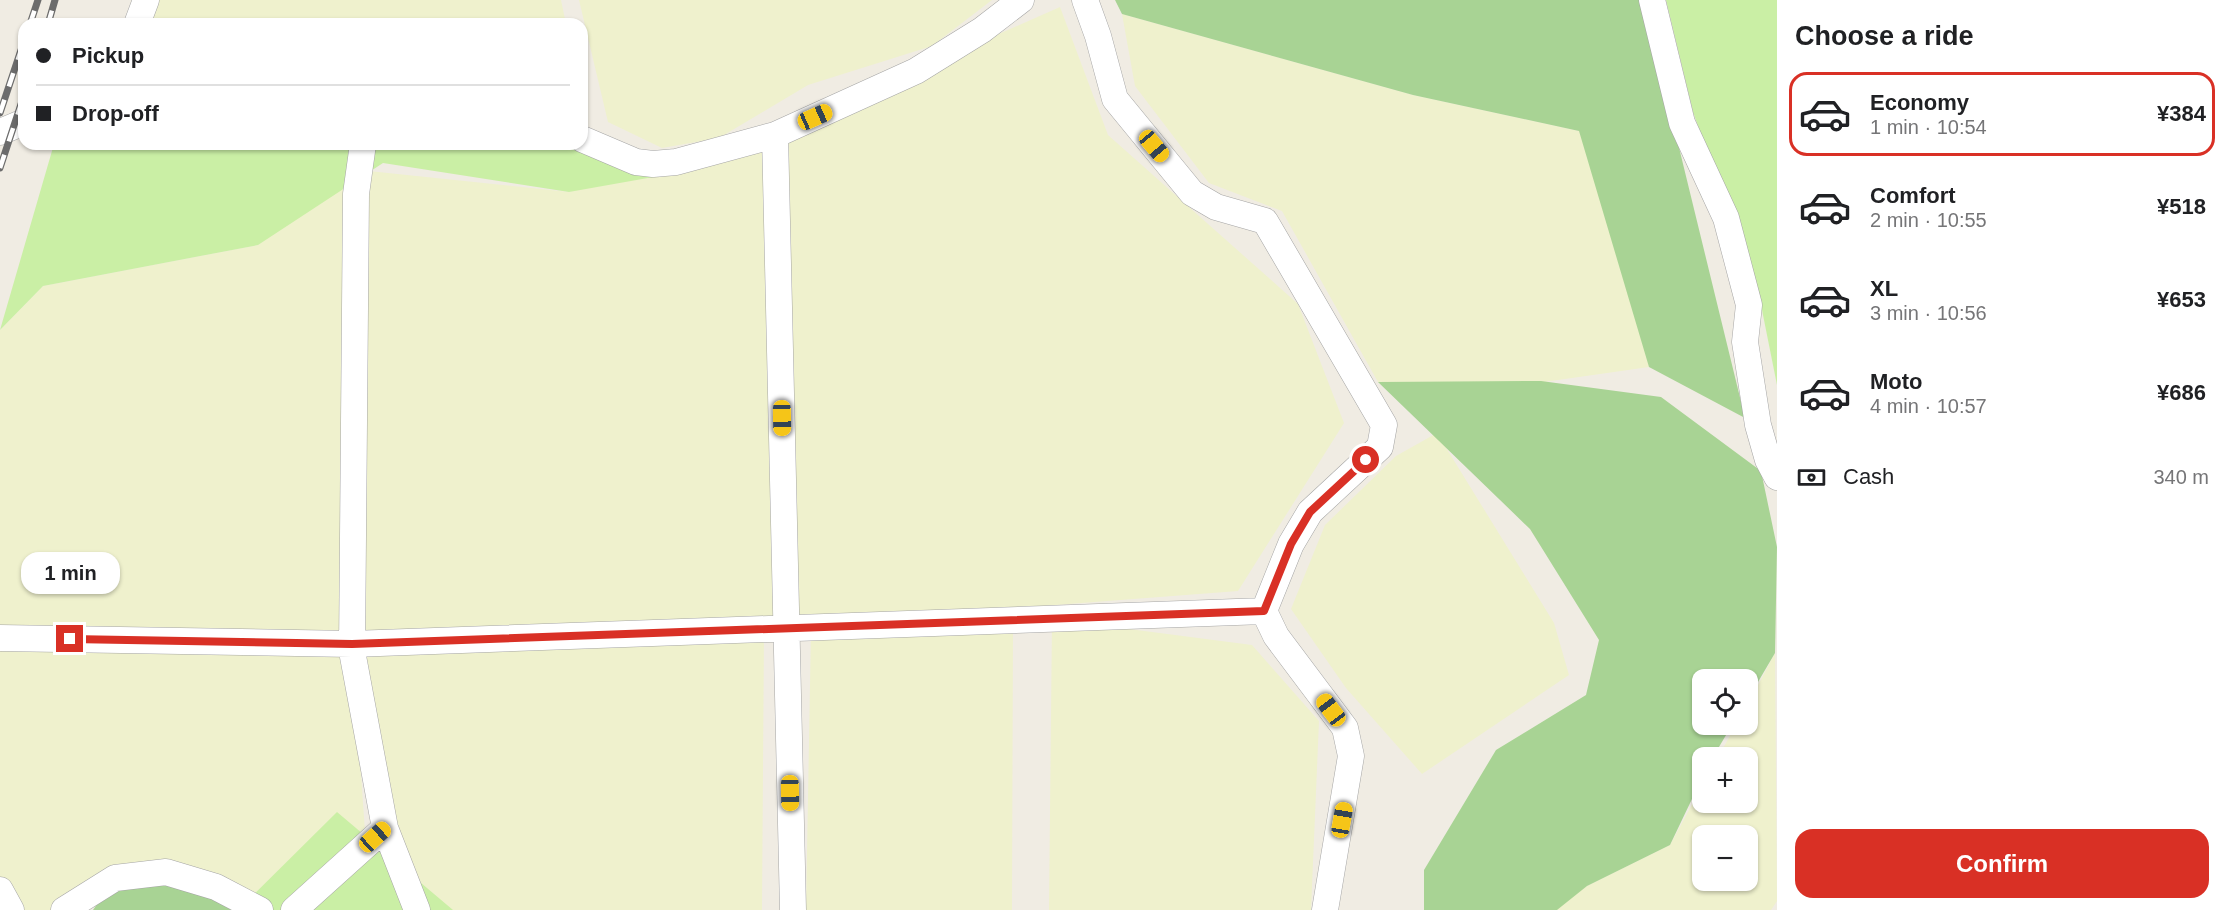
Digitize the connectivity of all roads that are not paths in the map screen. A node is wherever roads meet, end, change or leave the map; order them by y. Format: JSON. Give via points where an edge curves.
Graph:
{"nodes":[{"id":1,"x":146,"y":0,"type":"edge"},
{"id":2,"x":1021,"y":0,"type":"edge"},
{"id":3,"x":1085,"y":0,"type":"edge"},
{"id":4,"x":1652,"y":0,"type":"edge"},
{"id":5,"x":139,"y":18,"type":"edge"},
{"id":6,"x":18,"y":124,"type":"edge"},
{"id":7,"x":0,"y":132,"type":"edge"},
{"id":8,"x":775,"y":135,"type":"junction"},
{"id":9,"x":588,"y":142,"type":"edge"},
{"id":10,"x":362,"y":150,"type":"edge"},
{"id":11,"x":1777,"y":477,"type":"edge"},
{"id":12,"x":1264,"y":611,"type":"junction"},
{"id":13,"x":787,"y":629,"type":"junction"},
{"id":14,"x":0,"y":638,"type":"edge"},
{"id":15,"x":352,"y":644,"type":"junction"},
{"id":16,"x":385,"y":828,"type":"junction"},
{"id":17,"x":0,"y":890,"type":"edge"},
{"id":18,"x":11,"y":910,"type":"edge"},
{"id":19,"x":64,"y":910,"type":"edge"},
{"id":20,"x":260,"y":910,"type":"edge"},
{"id":21,"x":294,"y":910,"type":"edge"},
{"id":22,"x":417,"y":910,"type":"edge"},
{"id":23,"x":793,"y":910,"type":"edge"},
{"id":24,"x":1325,"y":910,"type":"edge"}],
"edges":[{"from":1,"to":5,"type":"street"},
{"from":2,"to":8,"type":"street","via":[[982,30],[916,71]]},
{"from":3,"to":12,"type":"street","via":[[1115,99],[1192,193],[1216,207],[1265,221],[1384,425],[1380,447],[1310,512],[1291,544]]},
{"from":4,"to":11,"type":"street","via":[[1682,123],[1726,218],[1749,305],[1745,342],[1758,425]]},
{"from":6,"to":7,"type":"street"},
{"from":8,"to":9,"type":"street","via":[[676,162],[653,164],[636,162]]},
{"from":8,"to":13,"type":"street"},
{"from":10,"to":15,"type":"street","via":[[356,194]]},
{"from":12,"to":13,"type":"street"},
{"from":12,"to":24,"type":"street","via":[[1276,636],[1345,728],[1351,756]]},
{"from":13,"to":15,"type":"street"},
{"from":13,"to":23,"type":"street"},
{"from":14,"to":15,"type":"street"},
{"from":15,"to":16,"type":"street"},
{"from":16,"to":21,"type":"street"},
{"from":16,"to":22,"type":"street"},
{"from":17,"to":18,"type":"street"},
{"from":19,"to":20,"type":"street","via":[[115,878],[166,872],[216,886]]}]}
